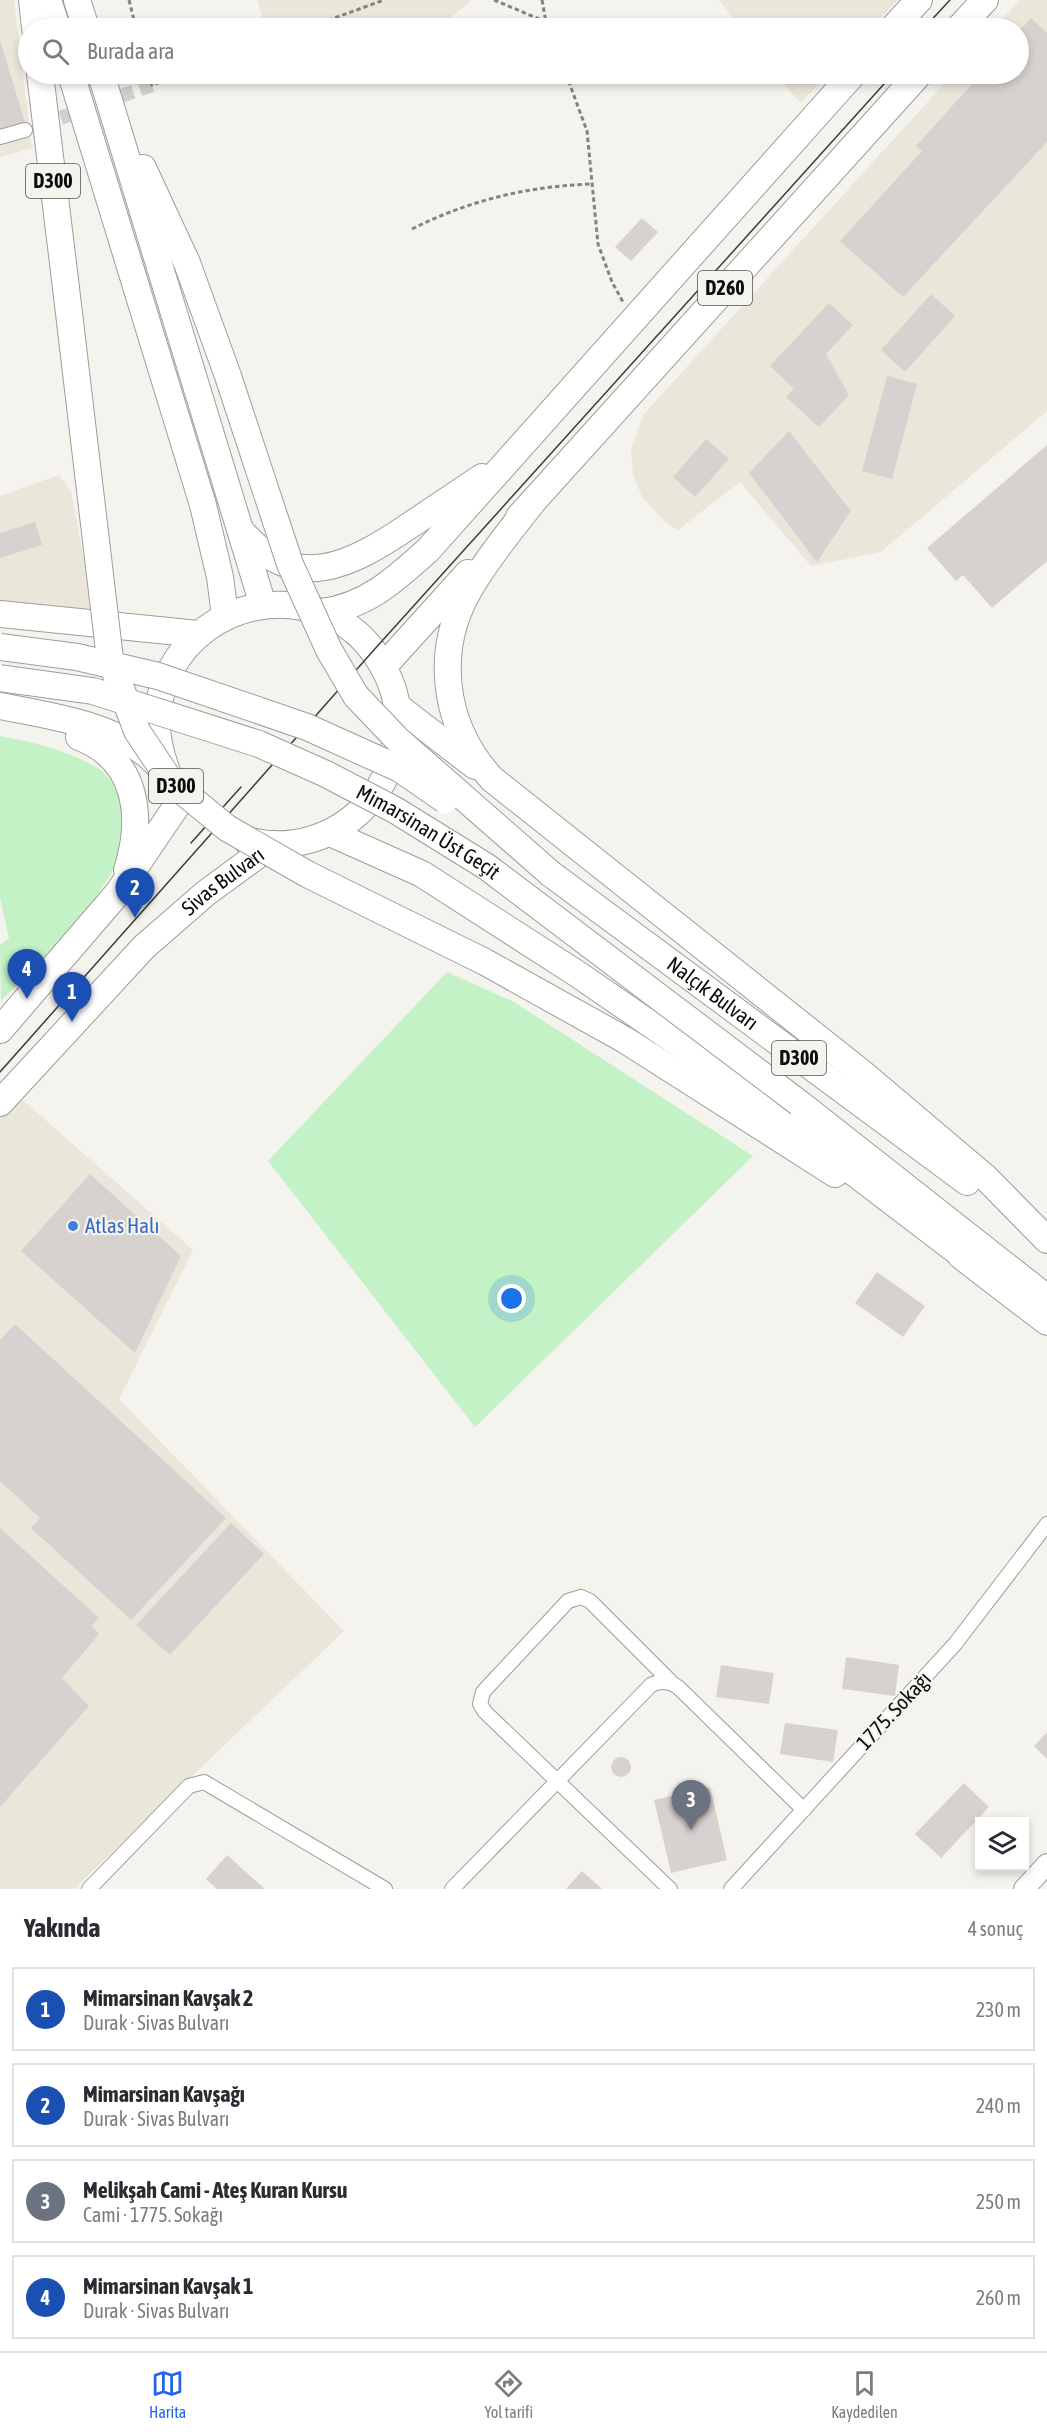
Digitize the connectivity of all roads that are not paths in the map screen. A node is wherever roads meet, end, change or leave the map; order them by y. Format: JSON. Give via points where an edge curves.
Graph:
{"nodes":[{"id":1,"x":32,"y":0,"type":"edge"},
{"id":2,"x":48,"y":0,"type":"edge"},
{"id":3,"x":77,"y":0,"type":"edge"},
{"id":4,"x":919,"y":0,"type":"edge"},
{"id":5,"x":985,"y":0,"type":"edge"},
{"id":6,"x":34,"y":18,"type":"edge"},
{"id":7,"x":54,"y":18,"type":"edge"},
{"id":8,"x":83,"y":18,"type":"edge"},
{"id":9,"x":902,"y":18,"type":"edge"},
{"id":10,"x":968,"y":18,"type":"edge"},
{"id":11,"x":41,"y":84,"type":"edge"},
{"id":12,"x":74,"y":84,"type":"edge"},
{"id":13,"x":104,"y":84,"type":"edge"},
{"id":14,"x":105,"y":84,"type":"edge"},
{"id":15,"x":844,"y":84,"type":"edge"},
{"id":16,"x":910,"y":84,"type":"edge"},
{"id":17,"x":25,"y":130,"type":"tunnel mouth"},
{"id":18,"x":0,"y":137,"type":"edge"},
{"id":19,"x":504,"y":462,"type":"junction"},
{"id":20,"x":531,"y":504,"type":"junction"},
{"id":21,"x":240,"y":529,"type":"junction"},
{"id":22,"x":263,"y":605,"type":"junction"},
{"id":23,"x":322,"y":612,"type":"junction"},
{"id":24,"x":0,"y":614,"type":"edge"},
{"id":25,"x":225,"y":616,"type":"junction"},
{"id":26,"x":198,"y":634,"type":"junction"},
{"id":27,"x":0,"y":647,"type":"edge"},
{"id":28,"x":384,"y":666,"type":"junction"},
{"id":29,"x":0,"y":678,"type":"edge"},
{"id":30,"x":0,"y":706,"type":"edge"},
{"id":31,"x":397,"y":706,"type":"junction"},
{"id":32,"x":169,"y":776,"type":"junction"},
{"id":33,"x":492,"y":779,"type":"junction"},
{"id":34,"x":182,"y":798,"type":"junction"},
{"id":35,"x":330,"y":833,"type":"junction"},
{"id":36,"x":273,"y":844,"type":"junction"},
{"id":37,"x":552,"y":873,"type":"junction"},
{"id":38,"x":117,"y":894,"type":"junction"},
{"id":39,"x":0,"y":1030,"type":"edge"},
{"id":40,"x":0,"y":1103,"type":"edge"},
{"id":41,"x":1047,"y":1241,"type":"edge"},
{"id":42,"x":975,"y":1265,"type":"junction"},
{"id":43,"x":1047,"y":1298,"type":"edge"},
{"id":44,"x":1047,"y":1322,"type":"edge"},
{"id":45,"x":1047,"y":1524,"type":"edge"},
{"id":46,"x":671,"y":1682,"type":"junction"},
{"id":47,"x":556,"y":1782,"type":"junction"},
{"id":48,"x":804,"y":1810,"type":"junction"},
{"id":49,"x":1047,"y":1864,"type":"edge"},
{"id":50,"x":89,"y":1889,"type":"edge"},
{"id":51,"x":385,"y":1889,"type":"edge"},
{"id":52,"x":452,"y":1889,"type":"edge"},
{"id":53,"x":670,"y":1889,"type":"edge"},
{"id":54,"x":731,"y":1889,"type":"edge"},
{"id":55,"x":1024,"y":1889,"type":"edge"}],
"edges":[{"from":1,"to":6,"type":"highway"},
{"from":2,"to":7,"type":"highway"},
{"from":3,"to":8,"type":"highway"},
{"from":4,"to":9,"type":"highway"},
{"from":5,"to":10,"type":"highway"},
{"from":11,"to":42,"type":"highway","number":"D300","bridge":true,"via":[[110,659],[137,731],[171,782],[227,828],[485,962],[625,1040]]},
{"from":12,"to":25,"type":"highway","number":"D300","via":[[203,505]]},
{"from":13,"to":21,"type":"highway","number":"D300"},
{"from":14,"to":37,"type":"highway","number":"D300","bridge":true,"via":[[187,263],[290,564],[329,650],[356,696],[398,740]]},
{"from":15,"to":19,"type":"highway","number":"D260"},
{"from":16,"to":20,"type":"highway","number":"D260"},
{"from":17,"to":18,"type":"street"},
{"from":19,"to":21,"type":"highway","via":[[371,551],[332,567],[303,568],[279,561],[258,548]]},
{"from":19,"to":23,"type":"highway","via":[[451,526],[391,583],[351,606]]},
{"from":20,"to":28,"type":"highway"},
{"from":20,"to":33,"type":"highway","via":[[471,585],[454,623],[447,652],[448,686],[457,723],[474,756]]},
{"from":21,"to":22,"type":"highway","number":"D300"},
{"from":22,"to":23,"type":"highway"},
{"from":22,"to":25,"type":"highway"},
{"from":23,"to":28,"type":"highway","via":[[358,634]]},
{"from":24,"to":26,"type":"highway"},
{"from":25,"to":26,"type":"highway"},
{"from":26,"to":32,"type":"highway","via":[[180,653],[159,700],[160,752]]},
{"from":27,"to":37,"type":"highway","name":"Mimarsinan Üst Geçit","bridge":true,"via":[[77,657],[158,676],[307,726],[400,769]]},
{"from":28,"to":31,"type":"highway"},
{"from":29,"to":43,"type":"highway","name":"Mimarsinan Üst Geçit","number":"D300","bridge":true,"via":[[93,691],[260,744],[395,810],[487,867],[799,1103]]},
{"from":30,"to":32,"type":"highway","via":[[79,722],[144,750]]},
{"from":30,"to":38,"type":"highway","via":[[90,742],[120,769],[136,807],[137,825],[132,855]]},
{"from":31,"to":33,"type":"highway"},
{"from":31,"to":35,"type":"highway","via":[[398,736],[377,793],[356,816]]},
{"from":32,"to":34,"type":"highway"},
{"from":33,"to":41,"type":"highway","via":[[862,1073],[986,1178]]},
{"from":34,"to":36,"type":"highway","via":[[221,831]]},
{"from":34,"to":38,"type":"highway"},
{"from":35,"to":36,"type":"highway","via":[[293,844]]},
{"from":35,"to":42,"type":"highway","via":[[422,874],[576,973],[748,1091]]},
{"from":36,"to":40,"type":"highway","name":"Sivas Bulvarı","via":[[206,893],[144,947]]},
{"from":37,"to":41,"type":"highway","name":"Nalçık Bulvarı","number":"D300"},
{"from":38,"to":39,"type":"highway"},
{"from":42,"to":44,"type":"highway"},
{"from":45,"to":48,"type":"street","name":"1775. Sokağı","via":[[955,1644]]},
{"from":46,"to":47,"type":"street","via":[[651,1685]]},
{"from":46,"to":47,"type":"street","via":[[590,1601],[581,1597],[568,1601],[483,1692],[480,1700],[485,1712]]},
{"from":46,"to":48,"type":"street"},
{"from":47,"to":52,"type":"street"},
{"from":47,"to":53,"type":"street"},
{"from":48,"to":54,"type":"street","name":"1775. Sokağı"},
{"from":49,"to":55,"type":"street"},
{"from":50,"to":51,"type":"street","via":[[189,1786],[204,1782]]}]}
